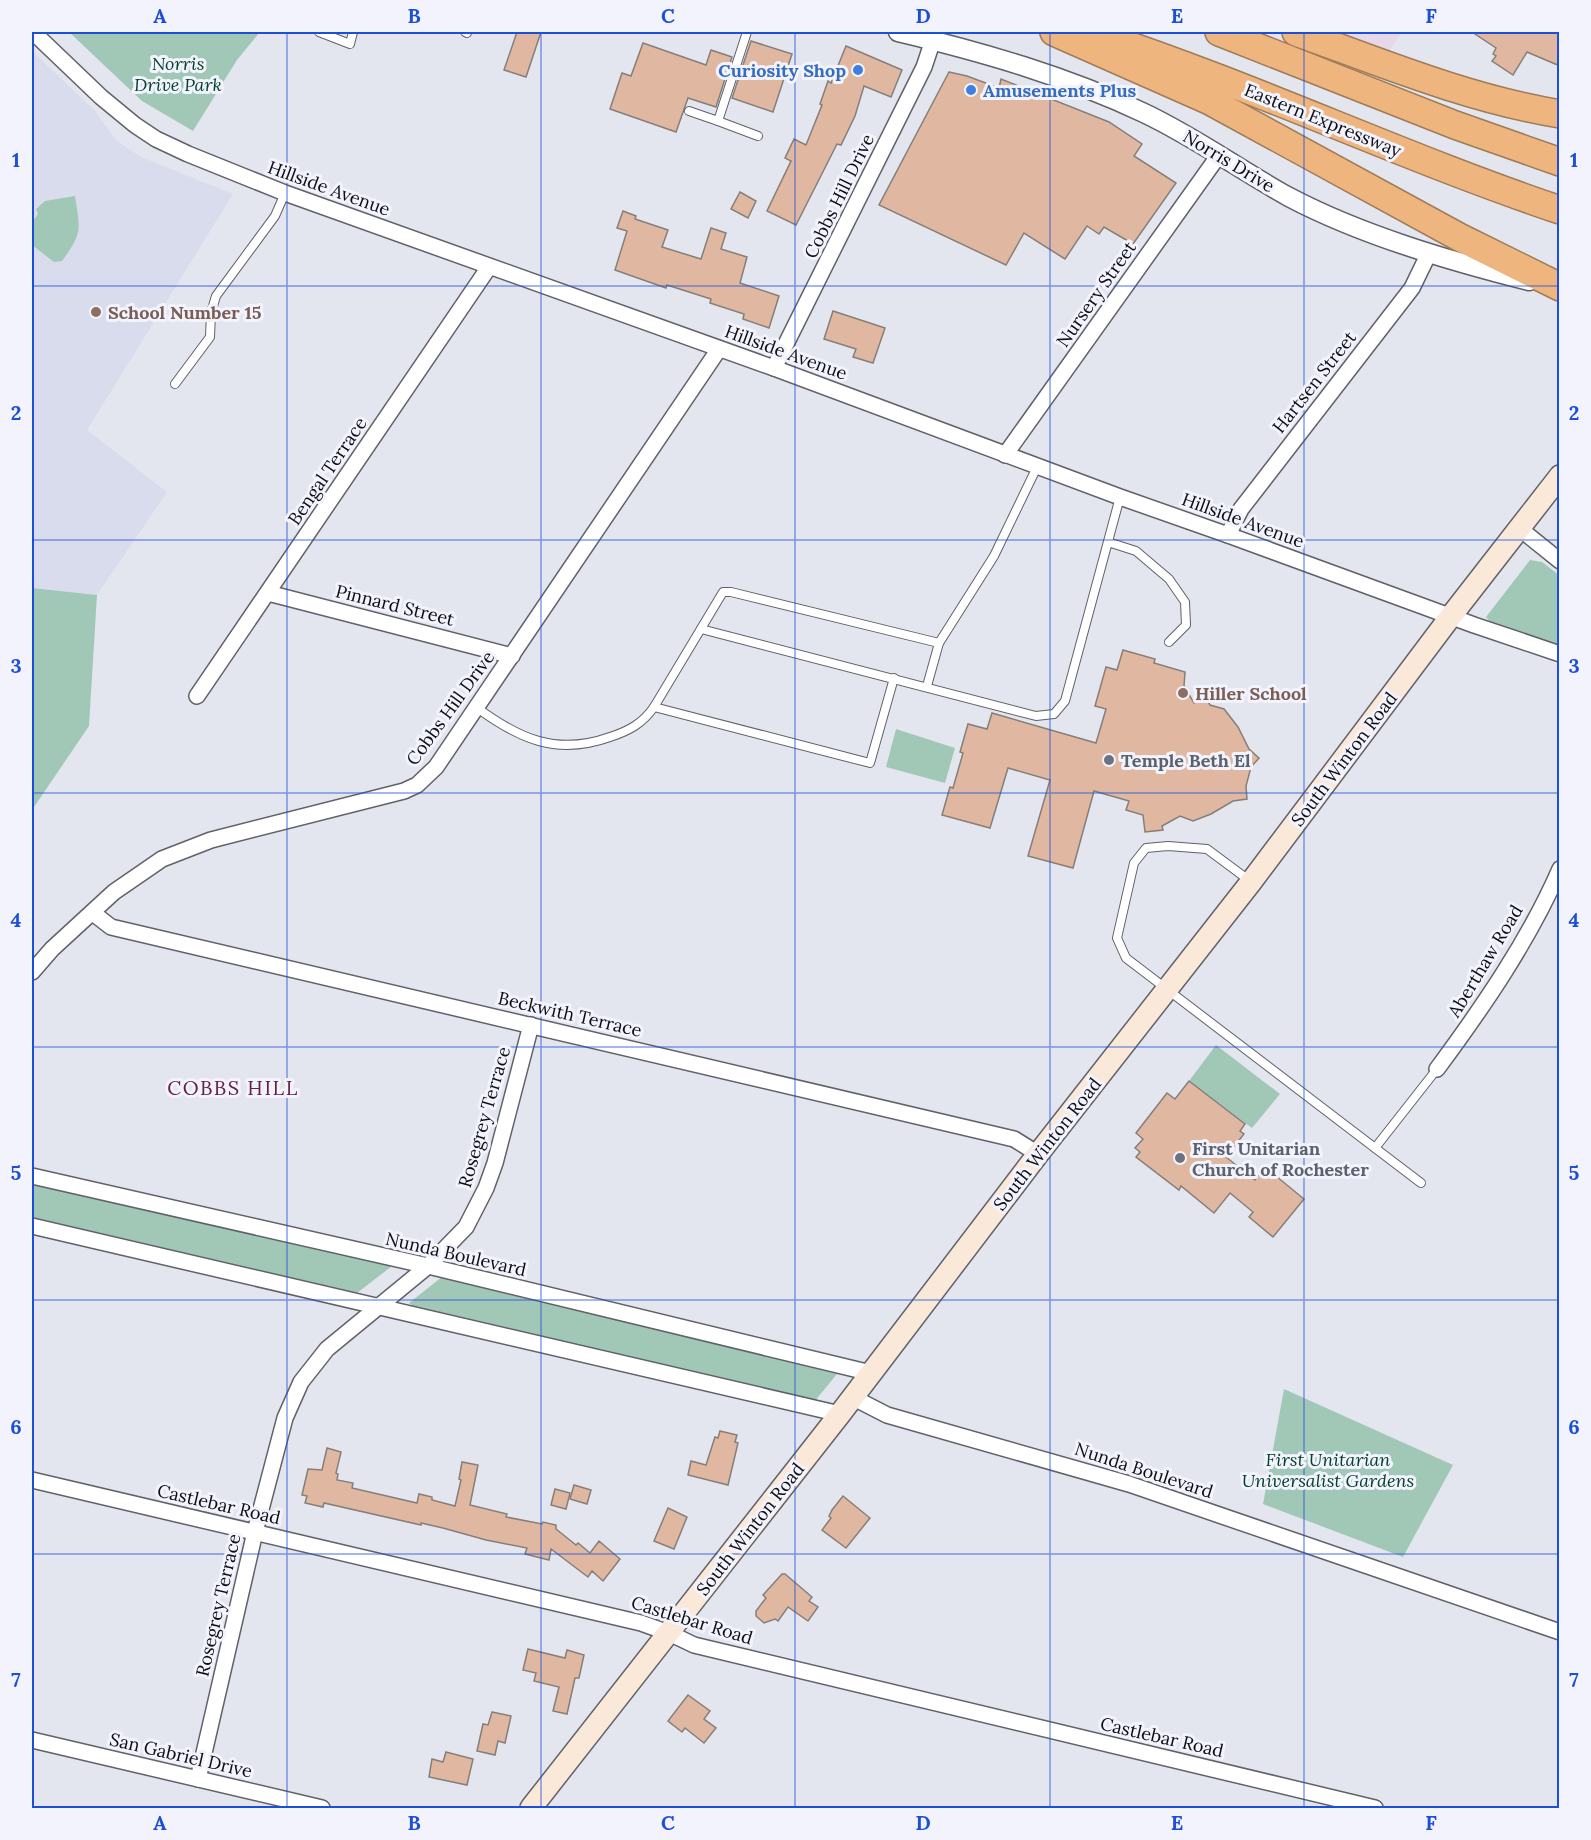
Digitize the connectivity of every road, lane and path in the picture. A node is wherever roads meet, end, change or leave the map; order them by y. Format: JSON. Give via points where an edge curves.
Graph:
{"nodes":[{"id":1,"x":33,"y":32,"type":"edge"},
{"id":2,"x":319,"y":32,"type":"edge"},
{"id":3,"x":352,"y":32,"type":"edge"},
{"id":4,"x":747,"y":32,"type":"edge"},
{"id":5,"x":898,"y":32,"type":"edge"},
{"id":6,"x":1054,"y":32,"type":"edge"},
{"id":7,"x":1085,"y":32,"type":"edge"},
{"id":8,"x":1219,"y":32,"type":"edge"},
{"id":9,"x":1296,"y":32,"type":"edge"},
{"id":10,"x":933,"y":40,"type":"junction"},
{"id":11,"x":689,"y":111,"type":"dead end"},
{"id":12,"x":1556,"y":114,"type":"edge"},
{"id":13,"x":718,"y":121,"type":"junction"},
{"id":14,"x":758,"y":136,"type":"dead end"},
{"id":15,"x":1219,"y":154,"type":"junction"},
{"id":16,"x":1560,"y":162,"type":"edge"},
{"id":17,"x":285,"y":193,"type":"junction"},
{"id":18,"x":1560,"y":210,"type":"edge"},
{"id":19,"x":1429,"y":253,"type":"junction"},
{"id":20,"x":489,"y":267,"type":"junction"},
{"id":21,"x":1560,"y":288,"type":"edge"},
{"id":22,"x":719,"y":349,"type":"junction"},
{"id":23,"x":774,"y":368,"type":"junction"},
{"id":24,"x":175,"y":384,"type":"dead end"},
{"id":25,"x":1005,"y":455,"type":"junction"},
{"id":26,"x":1037,"y":467,"type":"junction"},
{"id":27,"x":1560,"y":476,"type":"edge"},
{"id":28,"x":1120,"y":497,"type":"junction"},
{"id":29,"x":1519,"y":528,"type":"junction"},
{"id":30,"x":1228,"y":535,"type":"junction"},
{"id":31,"x":1108,"y":542,"type":"junction"},
{"id":32,"x":1560,"y":561,"type":"edge"},
{"id":33,"x":268,"y":593,"type":"junction"},
{"id":34,"x":1451,"y":616,"type":"junction"},
{"id":35,"x":701,"y":629,"type":"junction"},
{"id":36,"x":1169,"y":642,"type":"dead end"},
{"id":37,"x":939,"y":643,"type":"junction"},
{"id":38,"x":1560,"y":654,"type":"edge"},
{"id":39,"x":512,"y":656,"type":"junction"},
{"id":40,"x":894,"y":678,"type":"junction"},
{"id":41,"x":927,"y":686,"type":"junction"},
{"id":42,"x":197,"y":696,"type":"dead end"},
{"id":43,"x":654,"y":707,"type":"junction"},
{"id":44,"x":476,"y":708,"type":"junction"},
{"id":45,"x":1560,"y":869,"type":"edge"},
{"id":46,"x":1251,"y":882,"type":"junction"},
{"id":47,"x":93,"y":913,"type":"junction"},
{"id":48,"x":32,"y":972,"type":"edge"},
{"id":49,"x":1168,"y":990,"type":"junction"},
{"id":50,"x":531,"y":1025,"type":"junction"},
{"id":51,"x":1437,"y":1069,"type":"joint"},
{"id":52,"x":1376,"y":1149,"type":"junction"},
{"id":53,"x":1038,"y":1154,"type":"junction"},
{"id":54,"x":32,"y":1176,"type":"edge"},
{"id":55,"x":1420,"y":1183,"type":"dead end"},
{"id":56,"x":32,"y":1226,"type":"edge"},
{"id":57,"x":428,"y":1266,"type":"junction"},
{"id":58,"x":378,"y":1307,"type":"junction"},
{"id":59,"x":871,"y":1373,"type":"junction"},
{"id":60,"x":846,"y":1406,"type":"junction"},
{"id":61,"x":32,"y":1480,"type":"edge"},
{"id":62,"x":255,"y":1532,"type":"junction"},
{"id":63,"x":1560,"y":1632,"type":"edge"},
{"id":64,"x":669,"y":1633,"type":"junction"},
{"id":65,"x":32,"y":1740,"type":"edge"},
{"id":66,"x":198,"y":1779,"type":"junction"},
{"id":67,"x":322,"y":1809,"type":"edge"},
{"id":68,"x":531,"y":1809,"type":"edge"},
{"id":69,"x":1375,"y":1809,"type":"edge"}],
"edges":[{"from":1,"to":17,"type":"street","name":"Hillside Avenue","via":[[101,97],[156,139]]},
{"from":2,"to":3,"type":"lane","via":[[350,45]]},
{"from":4,"to":13,"type":"lane"},
{"from":5,"to":10,"type":"street","name":"Norris Drive"},
{"from":6,"to":21,"type":"highway","via":[[1216,105]]},
{"from":7,"to":18,"type":"highway","name":"Eastern Expressway","via":[[1210,74],[1455,173]]},
{"from":8,"to":16,"type":"highway"},
{"from":9,"to":12,"type":"highway","via":[[1440,84]]},
{"from":10,"to":15,"type":"street","name":"Norris Drive","via":[[1095,92],[1158,120]]},
{"from":10,"to":23,"type":"street","name":"Cobbs Hill Drive","via":[[924,67]]},
{"from":11,"to":13,"type":"lane"},
{"from":13,"to":14,"type":"lane"},
{"from":15,"to":19,"type":"street","name":"Norris Drive","via":[[1311,208]]},
{"from":15,"to":25,"type":"street","name":"Nursery Street"},
{"from":17,"to":20,"type":"street","name":"Hillside Avenue"},
{"from":17,"to":24,"type":"lane","via":[[275,216],[216,296],[210,337]]},
{"from":19,"to":21,"type":"street","name":"Norris Drive"},
{"from":19,"to":30,"type":"street","name":"Hartsen Street","via":[[1412,288],[1241,509]]},
{"from":20,"to":22,"type":"street","name":"Hillside Avenue"},
{"from":20,"to":33,"type":"street","name":"Bengal Terrace"},
{"from":22,"to":23,"type":"street","name":"Hillside Avenue"},
{"from":22,"to":39,"type":"street","name":"Cobbs Hill Drive"},
{"from":23,"to":25,"type":"street","name":"Hillside Avenue"},
{"from":25,"to":26,"type":"street","name":"Hillside Avenue"},
{"from":26,"to":28,"type":"street","name":"Hillside Avenue"},
{"from":26,"to":37,"type":"lane","via":[[994,556]]},
{"from":27,"to":29,"type":"main road","name":"South Winton Road"},
{"from":28,"to":30,"type":"street","name":"Hillside Avenue"},
{"from":28,"to":31,"type":"lane"},
{"from":29,"to":32,"type":"street"},
{"from":29,"to":34,"type":"main road","name":"South Winton Road"},
{"from":30,"to":34,"type":"street","name":"Hillside Avenue"},
{"from":31,"to":36,"type":"lane","via":[[1136,551],[1169,579],[1185,602],[1186,625]]},
{"from":31,"to":41,"type":"lane","via":[[1065,701],[1054,714],[1036,716]]},
{"from":33,"to":39,"type":"street","name":"Pinnard Street"},
{"from":33,"to":42,"type":"street","name":"Bengal Terrace"},
{"from":34,"to":38,"type":"street","name":"Hillside Avenue"},
{"from":34,"to":46,"type":"main road","name":"South Winton Road"},
{"from":35,"to":37,"type":"lane","via":[[723,592],[731,592]]},
{"from":35,"to":40,"type":"lane"},
{"from":35,"to":43,"type":"lane"},
{"from":37,"to":41,"type":"lane"},
{"from":39,"to":44,"type":"street","name":"Cobbs Hill Drive"},
{"from":40,"to":41,"type":"lane"},
{"from":40,"to":43,"type":"lane","via":[[870,763]]},
{"from":43,"to":44,"type":"lane","via":[[646,719],[629,730],[589,744],[568,746],[553,746],[521,735]]},
{"from":44,"to":47,"type":"street","name":"Cobbs Hill Drive","via":[[436,767],[417,785],[186,849],[141,873]]},
{"from":45,"to":51,"type":"street","name":"Aberthaw Road","via":[[1522,942]]},
{"from":46,"to":49,"type":"main road","name":"South Winton Road"},
{"from":46,"to":49,"type":"lane","via":[[1207,849],[1146,849],[1134,864],[1117,938],[1126,958]]},
{"from":47,"to":48,"type":"street","name":"Cobbs Hill Drive"},
{"from":47,"to":50,"type":"street","name":"Beckwith Terrace","via":[[111,927]]},
{"from":49,"to":52,"type":"lane"},
{"from":49,"to":53,"type":"main road","name":"South Winton Road"},
{"from":50,"to":53,"type":"street","name":"Beckwith Terrace","via":[[1014,1139]]},
{"from":50,"to":57,"type":"street","name":"Rosegrey Terrace","via":[[486,1188],[466,1227]]},
{"from":51,"to":52,"type":"lane"},
{"from":52,"to":55,"type":"lane"},
{"from":53,"to":59,"type":"main road","name":"South Winton Road"},
{"from":54,"to":57,"type":"street","name":"Nunda Boulevard"},
{"from":56,"to":58,"type":"street","name":"Nunda Boulevard"},
{"from":57,"to":58,"type":"street","name":"Rosegrey Terrace"},
{"from":57,"to":59,"type":"street","name":"Nunda Boulevard"},
{"from":58,"to":60,"type":"street","name":"Nunda Boulevard"},
{"from":58,"to":62,"type":"street","name":"Rosegrey Terrace","via":[[327,1349],[301,1382],[285,1418]]},
{"from":59,"to":60,"type":"main road","name":"South Winton Road"},
{"from":60,"to":63,"type":"street","name":"Nunda Boulevard","via":[[1129,1484]]},
{"from":60,"to":64,"type":"main road","name":"South Winton Road"},
{"from":61,"to":62,"type":"street","name":"Castlebar Road"},
{"from":62,"to":64,"type":"street","name":"Castlebar Road","via":[[641,1623]]},
{"from":62,"to":66,"type":"street","name":"Rosegrey Terrace"},
{"from":64,"to":68,"type":"main road","name":"South Winton Road"},
{"from":64,"to":69,"type":"street","name":"Castlebar Road","via":[[694,1645]]},
{"from":65,"to":66,"type":"street","name":"San Gabriel Drive"},
{"from":66,"to":67,"type":"street","name":"San Gabriel Drive"}]}
